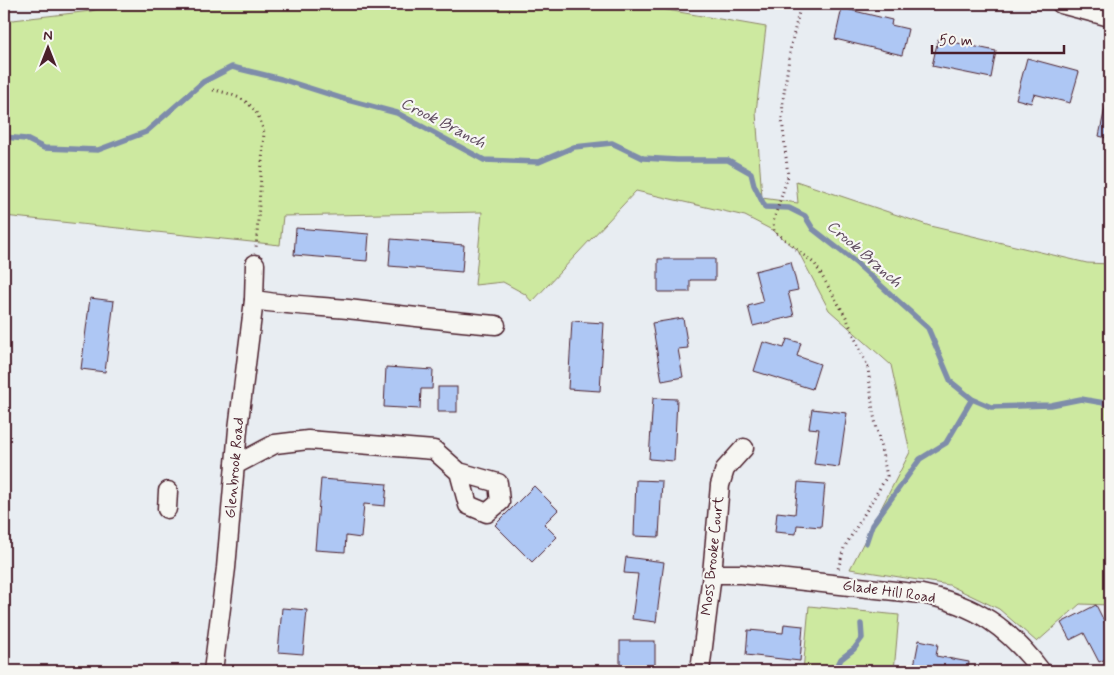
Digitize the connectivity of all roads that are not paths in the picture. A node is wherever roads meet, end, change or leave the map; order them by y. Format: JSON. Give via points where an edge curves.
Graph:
{"nodes":[{"id":1,"x":1061,"y":4,"type":"edge"},
{"id":2,"x":1110,"y":17,"type":"edge"},
{"id":3,"x":255,"y":264,"type":"road end"},
{"id":4,"x":254,"y":300,"type":"junction"},
{"id":5,"x":496,"y":325,"type":"dead end"},
{"id":6,"x":744,"y":448,"type":"dead end"},
{"id":7,"x":235,"y":465,"type":"junction"},
{"id":8,"x":459,"y":472,"type":"dead end"},
{"id":9,"x":168,"y":491,"type":"dead end"},
{"id":10,"x":167,"y":509,"type":"dead end"},
{"id":11,"x":712,"y":574,"type":"junction"},
{"id":12,"x":213,"y":671,"type":"edge"},
{"id":13,"x":700,"y":671,"type":"edge"},
{"id":14,"x":1041,"y":671,"type":"edge"}],
"edges":[{"from":1,"to":2,"type":"street"},
{"from":3,"to":4,"type":"street","name":"Glenbrook Road"},
{"from":4,"to":5,"type":"street"},
{"from":4,"to":7,"type":"street","name":"Glenbrook Road"},
{"from":6,"to":11,"type":"street","name":"Moss Brooke Court","via":[[725,469],[720,485]]},
{"from":7,"to":8,"type":"street","via":[[275,444],[308,440],[434,450]]},
{"from":7,"to":12,"type":"street","name":"Glenbrook Road"},
{"from":9,"to":10,"type":"street"},
{"from":11,"to":13,"type":"street","name":"Moss Brooke Court"},
{"from":11,"to":14,"type":"street","name":"Glade Hill Road","via":[[741,574],[922,594],[958,603],[1006,632]]}]}
